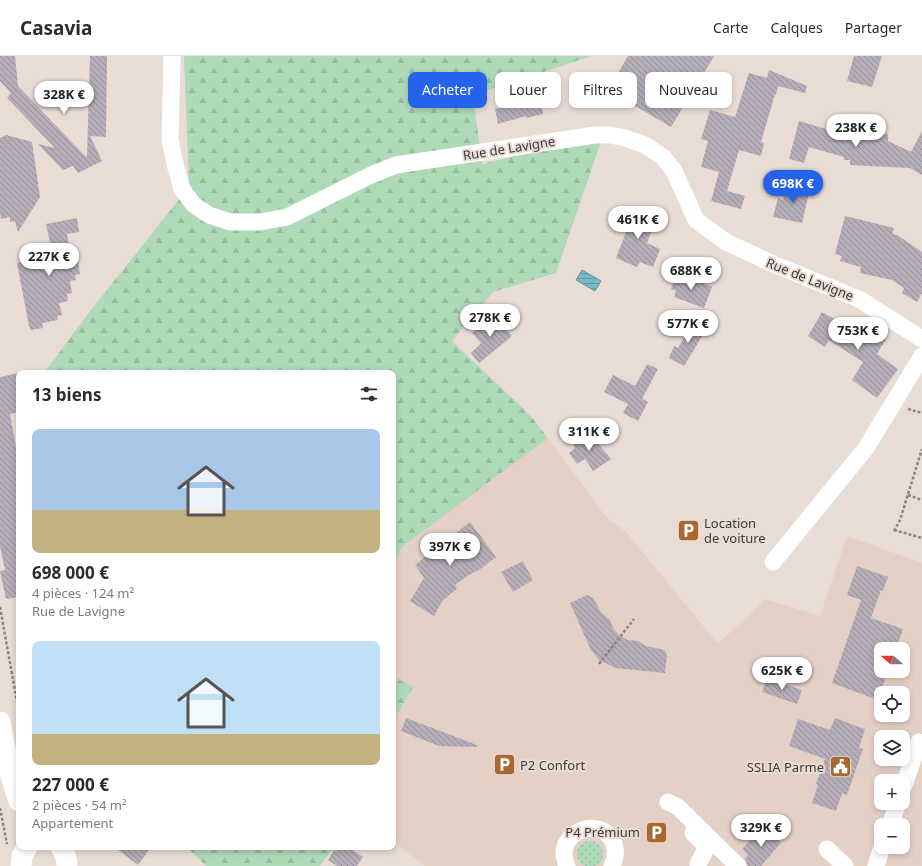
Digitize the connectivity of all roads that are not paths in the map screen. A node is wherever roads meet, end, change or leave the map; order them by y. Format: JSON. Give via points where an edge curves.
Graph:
{"nodes":[{"id":1,"x":172,"y":56,"type":"edge"},
{"id":2,"x":922,"y":339,"type":"edge"},
{"id":3,"x":922,"y":356,"type":"edge"},
{"id":4,"x":773,"y":562,"type":"dead end"},
{"id":5,"x":0,"y":722,"type":"edge"},
{"id":6,"x":919,"y":742,"type":"dead end"},
{"id":7,"x":908,"y":774,"type":"edge"},
{"id":8,"x":16,"y":792,"type":"edge"},
{"id":9,"x":827,"y":849,"type":"dead end"},
{"id":10,"x":19,"y":850,"type":"edge"},
{"id":11,"x":880,"y":854,"type":"edge"},
{"id":12,"x":698,"y":864,"type":"dead end"},
{"id":13,"x":21,"y":866,"type":"edge"},
{"id":14,"x":567,"y":866,"type":"edge"},
{"id":15,"x":612,"y":866,"type":"edge"},
{"id":16,"x":738,"y":866,"type":"edge"},
{"id":17,"x":845,"y":866,"type":"edge"},
{"id":18,"x":876,"y":866,"type":"edge"}],
"edges":[{"from":1,"to":2,"type":"street","name":"Rue de Lavigne","via":[[170,140],[176,168],[182,189],[194,205],[209,215],[230,222],[260,222],[287,217],[396,165],[596,135],[612,135],[645,145],[663,157],[674,171],[696,220],[726,242],[859,299]]},
{"from":3,"to":4,"type":"street","via":[[866,448]]},
{"from":5,"to":8,"type":"main road"},
{"from":6,"to":7,"type":"street"},
{"from":9,"to":17,"type":"street"},
{"from":10,"to":13,"type":"main road","via":[[22,856]]},
{"from":11,"to":18,"type":"street"},
{"from":12,"to":16,"type":"street","via":[[707,847],[673,812],[668,802],[678,807]]},
{"from":14,"to":15,"type":"street","via":[[564,854],[568,840],[573,834],[588,828],[601,831],[611,839],[615,850]]}]}
